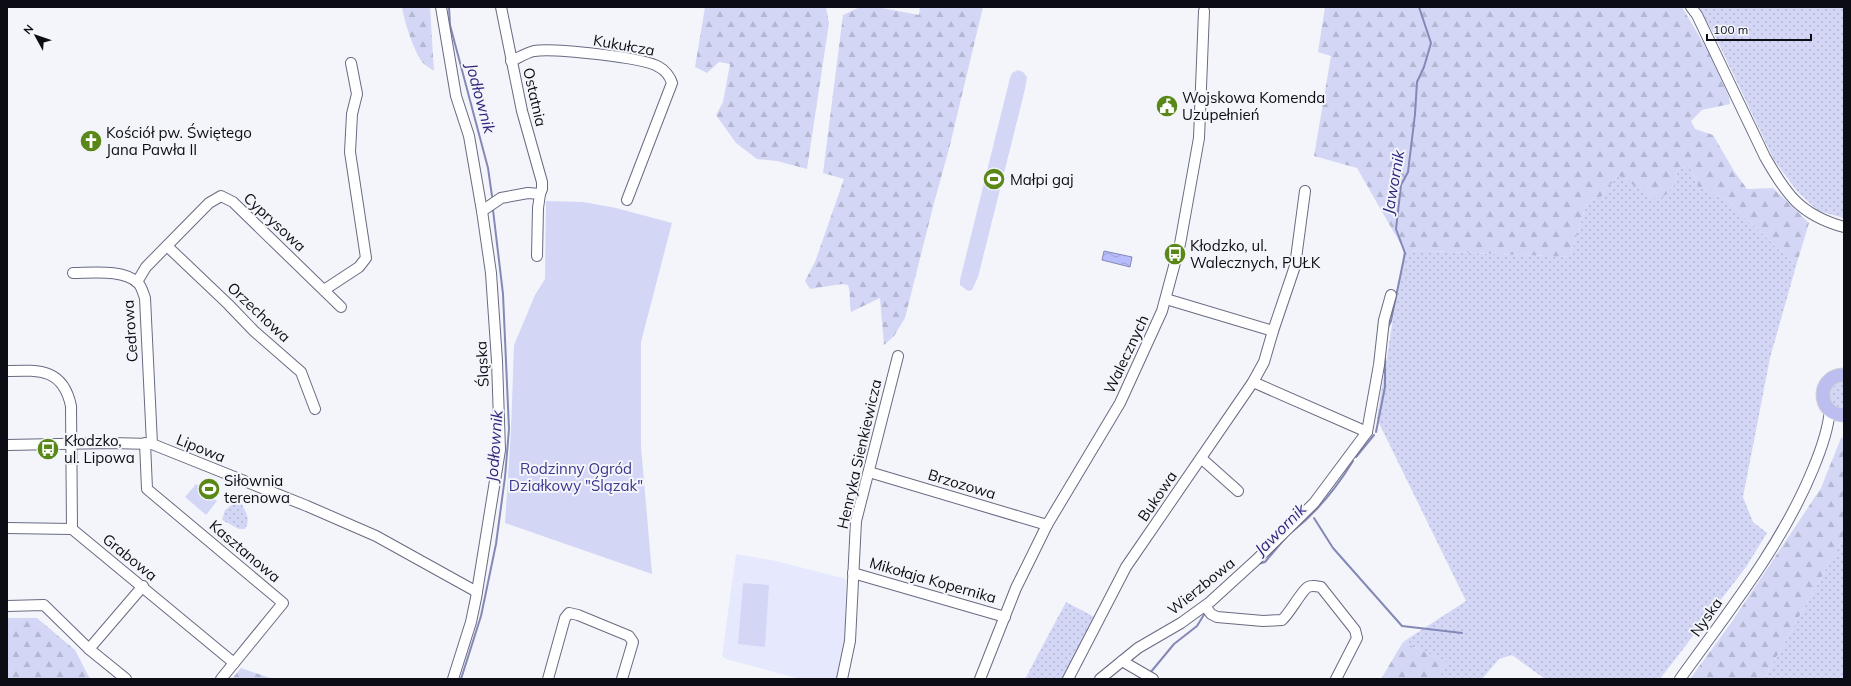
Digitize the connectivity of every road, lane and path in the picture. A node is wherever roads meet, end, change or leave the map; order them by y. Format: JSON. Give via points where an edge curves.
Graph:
{"nodes":[{"id":1,"x":441,"y":7,"type":"edge"},
{"id":2,"x":501,"y":7,"type":"edge"},
{"id":3,"x":1691,"y":7,"type":"edge"},
{"id":4,"x":1204,"y":11,"type":"dead end"},
{"id":5,"x":511,"y":61,"type":"junction"},
{"id":6,"x":351,"y":63,"type":"dead end"},
{"id":7,"x":1305,"y":191,"type":"dead end"},
{"id":8,"x":540,"y":194,"type":"junction"},
{"id":9,"x":627,"y":200,"type":"dead end"},
{"id":10,"x":482,"y":211,"type":"junction"},
{"id":11,"x":1844,"y":227,"type":"edge"},
{"id":12,"x":167,"y":246,"type":"junction"},
{"id":13,"x":537,"y":256,"type":"dead end"},
{"id":14,"x":73,"y":273,"type":"dead end"},
{"id":15,"x":137,"y":282,"type":"junction"},
{"id":16,"x":324,"y":290,"type":"junction"},
{"id":17,"x":1391,"y":295,"type":"dead end"},
{"id":18,"x":1166,"y":299,"type":"junction"},
{"id":19,"x":341,"y":307,"type":"dead end"},
{"id":20,"x":1272,"y":332,"type":"junction"},
{"id":21,"x":898,"y":356,"type":"dead end"},
{"id":22,"x":7,"y":371,"type":"edge"},
{"id":23,"x":1844,"y":374,"type":"edge"},
{"id":24,"x":1253,"y":382,"type":"junction"},
{"id":25,"x":315,"y":409,"type":"dead end"},
{"id":26,"x":1839,"y":413,"type":"edge"},
{"id":27,"x":1367,"y":432,"type":"junction"},
{"id":28,"x":72,"y":444,"type":"junction"},
{"id":29,"x":148,"y":444,"type":"junction"},
{"id":30,"x":7,"y":445,"type":"edge"},
{"id":31,"x":1201,"y":458,"type":"junction"},
{"id":32,"x":869,"y":472,"type":"junction"},
{"id":33,"x":1238,"y":491,"type":"dead end"},
{"id":34,"x":1047,"y":525,"type":"junction"},
{"id":35,"x":7,"y":528,"type":"edge"},
{"id":36,"x":72,"y":529,"type":"junction"},
{"id":37,"x":853,"y":573,"type":"junction"},
{"id":38,"x":143,"y":586,"type":"junction"},
{"id":39,"x":477,"y":592,"type":"junction"},
{"id":40,"x":7,"y":606,"type":"edge"},
{"id":41,"x":1205,"y":606,"type":"junction"},
{"id":42,"x":1005,"y":617,"type":"junction"},
{"id":43,"x":89,"y":649,"type":"junction"},
{"id":44,"x":1122,"y":661,"type":"junction"},
{"id":45,"x":234,"y":663,"type":"junction"},
{"id":46,"x":126,"y":679,"type":"edge"},
{"id":47,"x":221,"y":679,"type":"edge"},
{"id":48,"x":453,"y":679,"type":"edge"},
{"id":49,"x":548,"y":679,"type":"edge"},
{"id":50,"x":622,"y":679,"type":"edge"},
{"id":51,"x":842,"y":679,"type":"edge"},
{"id":52,"x":980,"y":679,"type":"edge"},
{"id":53,"x":1068,"y":679,"type":"edge"},
{"id":54,"x":1100,"y":679,"type":"edge"},
{"id":55,"x":1153,"y":679,"type":"edge"},
{"id":56,"x":1336,"y":679,"type":"edge"},
{"id":57,"x":1680,"y":679,"type":"edge"}],
"edges":[{"from":1,"to":10,"type":"street","name":"Śląska","via":[[455,89],[469,136]]},
{"from":2,"to":5,"type":"street","name":"Ostatnia"},
{"from":3,"to":11,"type":"street","via":[[1776,177],[1810,214],[1820,220]]},
{"from":4,"to":18,"type":"street","name":"Walecznych","via":[[1199,138],[1187,212]]},
{"from":5,"to":8,"type":"street","name":"Ostatnia","via":[[542,182]]},
{"from":5,"to":9,"type":"street","name":"Kukułcza","via":[[533,52],[556,50],[658,66],[670,77],[672,83]]},
{"from":6,"to":16,"type":"street","via":[[357,94],[352,114],[350,152],[366,258],[359,267]]},
{"from":7,"to":20,"type":"street","name":"Bukowa","via":[[1295,266]]},
{"from":8,"to":10,"type":"street","via":[[528,193],[501,198]]},
{"from":8,"to":13,"type":"street","name":"Ostatnia"},
{"from":10,"to":39,"type":"street","name":"Śląska","via":[[491,273],[500,450]]},
{"from":12,"to":15,"type":"street","name":"Cyprysowa","via":[[146,267]]},
{"from":12,"to":16,"type":"street","name":"Cyprysowa","via":[[209,203],[221,196],[233,202]]},
{"from":12,"to":25,"type":"street","name":"Orzechowa","via":[[254,331],[301,372]]},
{"from":14,"to":15,"type":"street","name":"Cedrowa","via":[[118,273]]},
{"from":15,"to":29,"type":"street","name":"Cedrowa","via":[[145,298]]},
{"from":16,"to":19,"type":"street","name":"Cyprysowa"},
{"from":17,"to":27,"type":"street","via":[[1384,320]]},
{"from":18,"to":20,"type":"street"},
{"from":18,"to":34,"type":"street","name":"Walecznych","via":[[1120,403]]},
{"from":20,"to":24,"type":"street","name":"Bukowa","via":[[1264,362]]},
{"from":21,"to":32,"type":"street","name":"Henryka Sienkiewicza"},
{"from":22,"to":28,"type":"street","via":[[38,370],[48,373],[60,382],[69,396],[71,406]]},
{"from":23,"to":26,"type":"main road","via":[[1831,378],[1824,388],[1823,400]]},
{"from":24,"to":27,"type":"street"},
{"from":24,"to":31,"type":"street","name":"Bukowa"},
{"from":26,"to":57,"type":"street","name":"Nyska","via":[[1826,436],[1801,497],[1774,545]]},
{"from":27,"to":41,"type":"street","name":"Wierzbowa","via":[[1314,503]]},
{"from":28,"to":29,"type":"street","name":"Lipowa"},
{"from":28,"to":30,"type":"street","name":"Lipowa"},
{"from":28,"to":36,"type":"street"},
{"from":29,"to":39,"type":"street","name":"Lipowa","via":[[308,506],[376,536]]},
{"from":29,"to":45,"type":"street","name":"Kasztanowa","via":[[147,489],[284,603]]},
{"from":31,"to":33,"type":"street"},
{"from":31,"to":53,"type":"street","name":"Bukowa","via":[[1126,567]]},
{"from":32,"to":34,"type":"street","name":"Brzozowa"},
{"from":32,"to":37,"type":"street","name":"Henryka Sienkiewicza","via":[[856,522]]},
{"from":34,"to":42,"type":"street","name":"Walecznych","via":[[1016,588]]},
{"from":35,"to":36,"type":"street"},
{"from":36,"to":38,"type":"street","name":"Grabowa"},
{"from":37,"to":42,"type":"street","name":"Mikołaja Kopernika"},
{"from":37,"to":51,"type":"street","name":"Henryka Sienkiewicza","via":[[850,641]]},
{"from":38,"to":43,"type":"street"},
{"from":38,"to":45,"type":"street","name":"Grabowa"},
{"from":39,"to":48,"type":"street","name":"Śląska","via":[[471,622]]},
{"from":40,"to":43,"type":"street","via":[[44,605]]},
{"from":41,"to":44,"type":"street","name":"Wierzbowa"},
{"from":41,"to":56,"type":"street","via":[[1217,617],[1282,620],[1289,614],[1306,587],[1321,587],[1355,630],[1357,638]]},
{"from":42,"to":52,"type":"street","name":"Walecznych"},
{"from":43,"to":46,"type":"street"},
{"from":44,"to":54,"type":"street","name":"Wierzbowa"},
{"from":44,"to":55,"type":"street"},
{"from":45,"to":47,"type":"street","name":"Kasztanowa"},
{"from":49,"to":50,"type":"street","via":[[564,618],[569,613],[629,636],[633,642]]}]}
